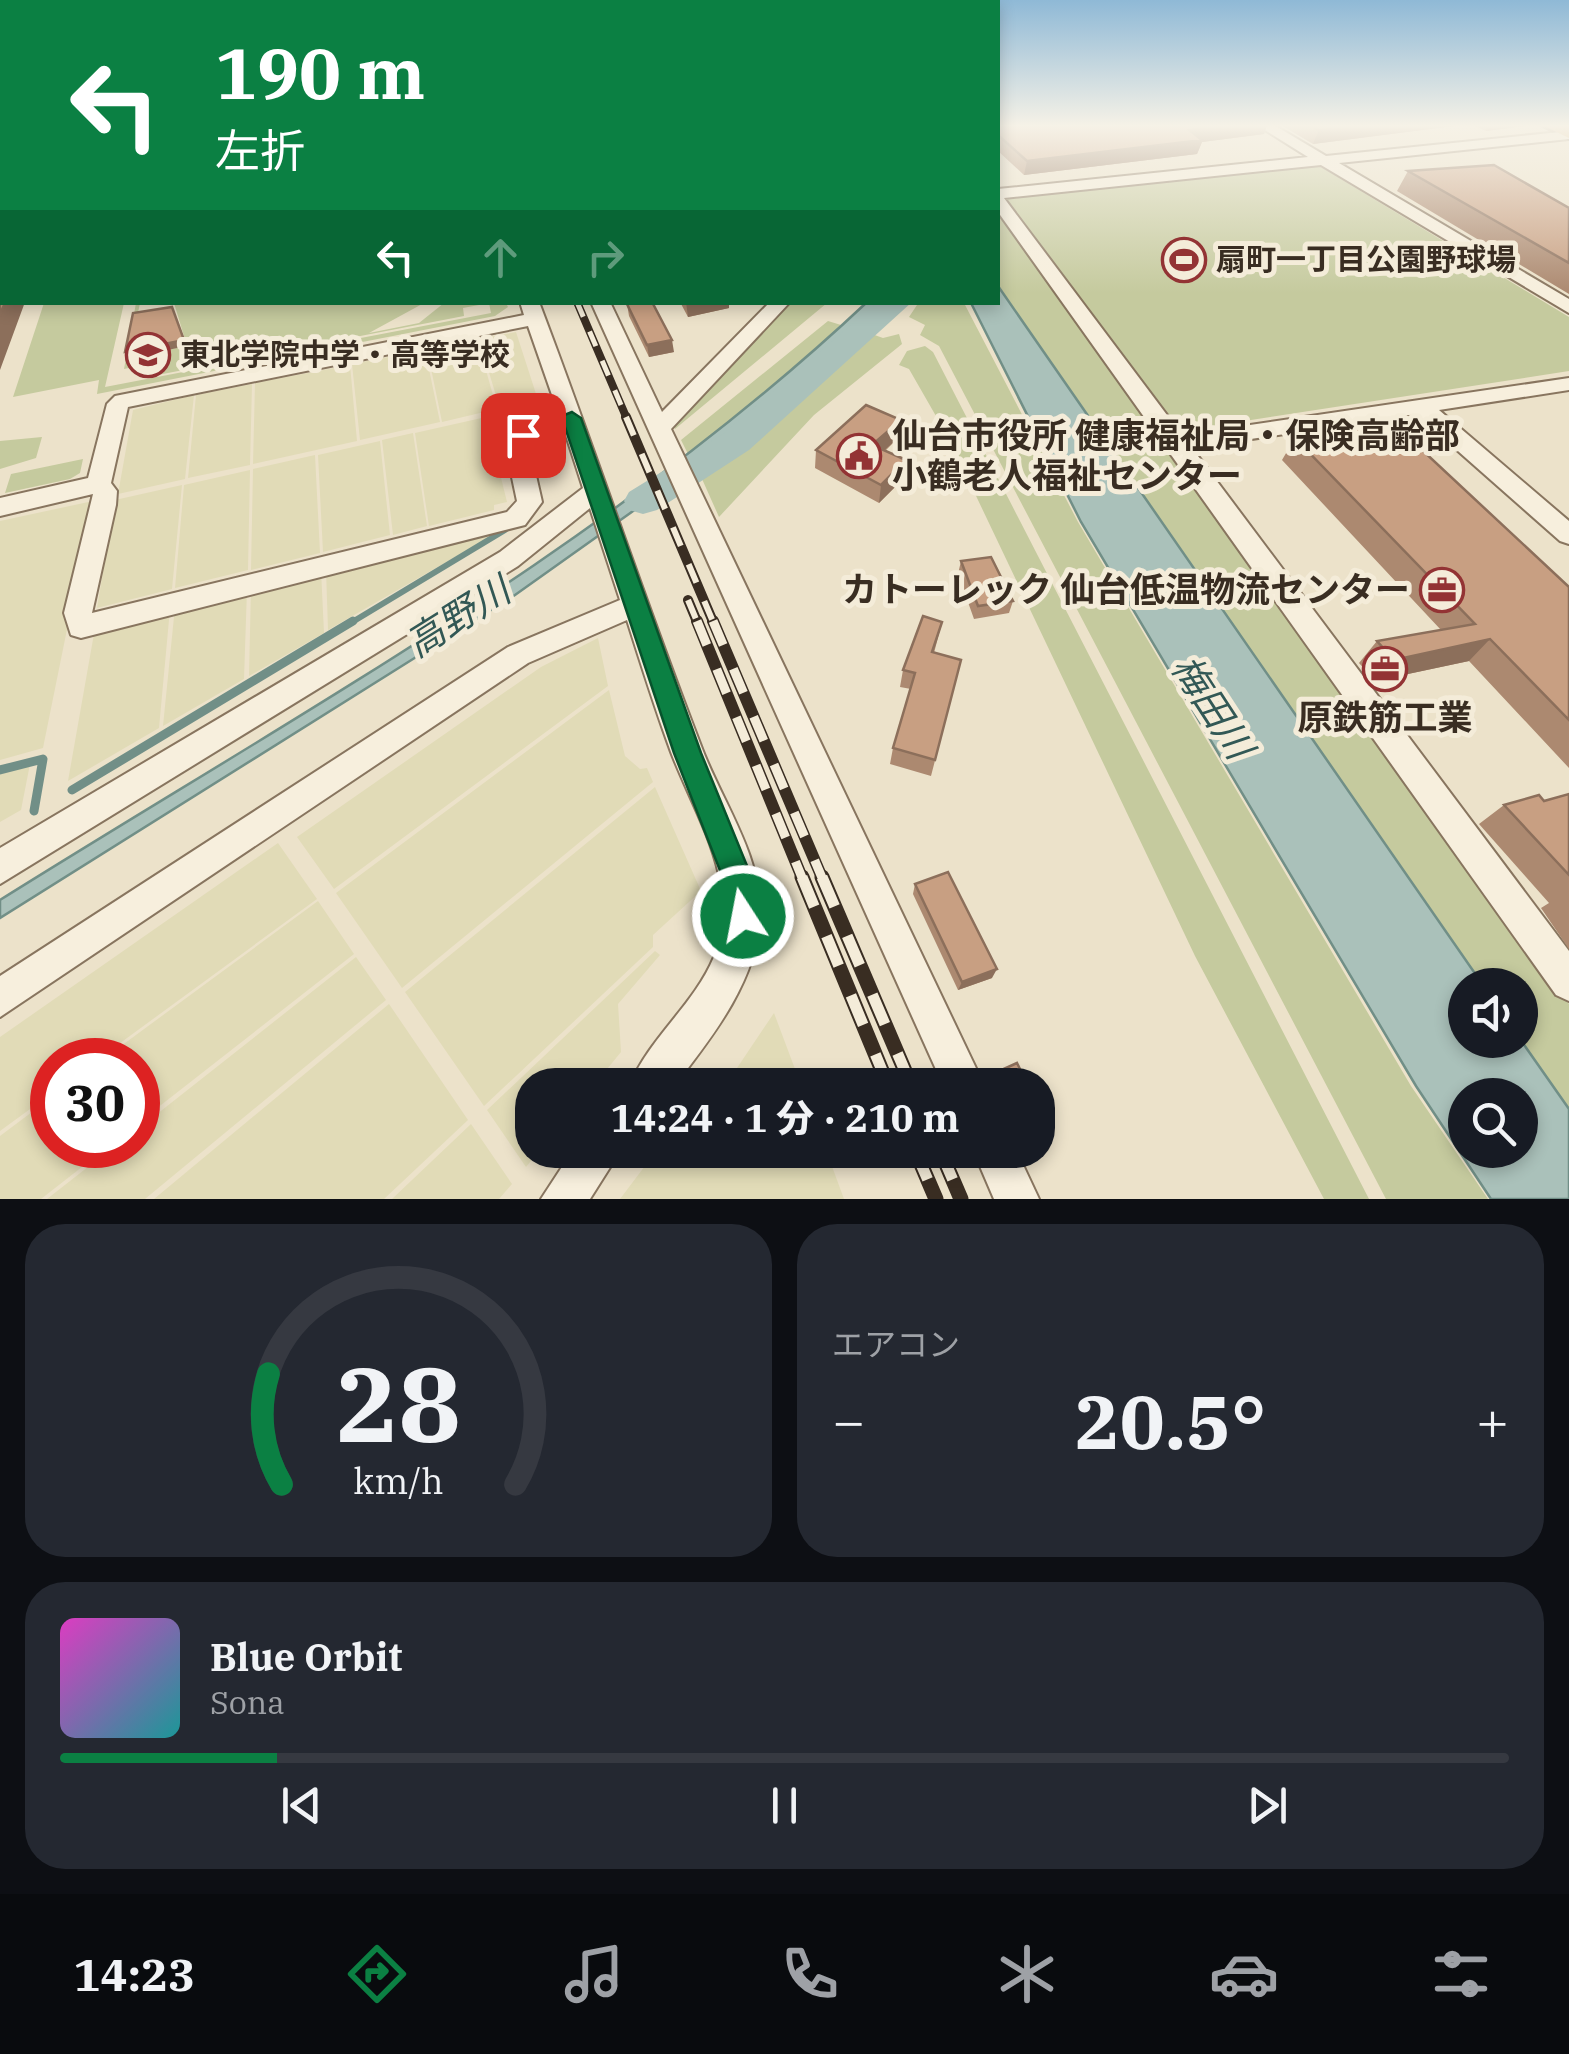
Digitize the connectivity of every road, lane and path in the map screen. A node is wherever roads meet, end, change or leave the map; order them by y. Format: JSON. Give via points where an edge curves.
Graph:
{"nodes":[{"id":1,"x":1081,"y":181,"type":"edge"},
{"id":2,"x":1358,"y":181,"type":"edge"},
{"id":3,"x":1000,"y":197,"type":"edge"},
{"id":4,"x":1000,"y":200,"type":"edge"},
{"id":5,"x":601,"y":305,"type":"edge"},
{"id":6,"x":778,"y":305,"type":"edge"},
{"id":7,"x":1569,"y":307,"type":"edge"},
{"id":8,"x":532,"y":311,"type":"edge"},
{"id":9,"x":1569,"y":384,"type":"edge"},
{"id":10,"x":1422,"y":407,"type":"junction"},
{"id":11,"x":572,"y":418,"type":"junction"},
{"id":12,"x":659,"y":428,"type":"junction"},
{"id":13,"x":1176,"y":443,"type":"junction"},
{"id":14,"x":96,"y":484,"type":"junction"},
{"id":15,"x":597,"y":499,"type":"junction"},
{"id":16,"x":0,"y":507,"type":"edge"},
{"id":17,"x":1569,"y":535,"type":"edge"},
{"id":18,"x":632,"y":595,"type":"junction"},
{"id":19,"x":0,"y":868,"type":"edge"},
{"id":20,"x":1569,"y":982,"type":"edge"},
{"id":21,"x":0,"y":998,"type":"edge"},
{"id":22,"x":662,"y":1068,"type":"edge"},
{"id":23,"x":956,"y":1068,"type":"edge"},
{"id":24,"x":586,"y":1168,"type":"edge"},
{"id":25,"x":1002,"y":1168,"type":"edge"},
{"id":26,"x":563,"y":1199,"type":"edge"},
{"id":27,"x":1017,"y":1199,"type":"edge"}],
"edges":[{"from":1,"to":3,"type":"street"},
{"from":2,"to":7,"type":"street"},
{"from":4,"to":13,"type":"street"},
{"from":5,"to":12,"type":"street"},
{"from":6,"to":12,"type":"street"},
{"from":8,"to":11,"type":"street"},
{"from":8,"to":14,"type":"street","via":[[123,401]]},
{"from":9,"to":10,"type":"street"},
{"from":10,"to":13,"type":"street"},
{"from":10,"to":17,"type":"street"},
{"from":11,"to":14,"type":"street","via":[[523,435],[518,449],[530,502],[516,519],[81,627],[78,613],[104,504],[105,491]]},
{"from":11,"to":15,"type":"street"},
{"from":12,"to":23,"type":"street"},
{"from":13,"to":20,"type":"street"},
{"from":14,"to":16,"type":"street"},
{"from":15,"to":18,"type":"street"},
{"from":15,"to":19,"type":"street"},
{"from":18,"to":21,"type":"street","via":[[518,655]]},
{"from":18,"to":22,"type":"street","via":[[738,878],[743,916],[721,987]]},
{"from":24,"to":26,"type":"street"},
{"from":25,"to":27,"type":"street"}]}
